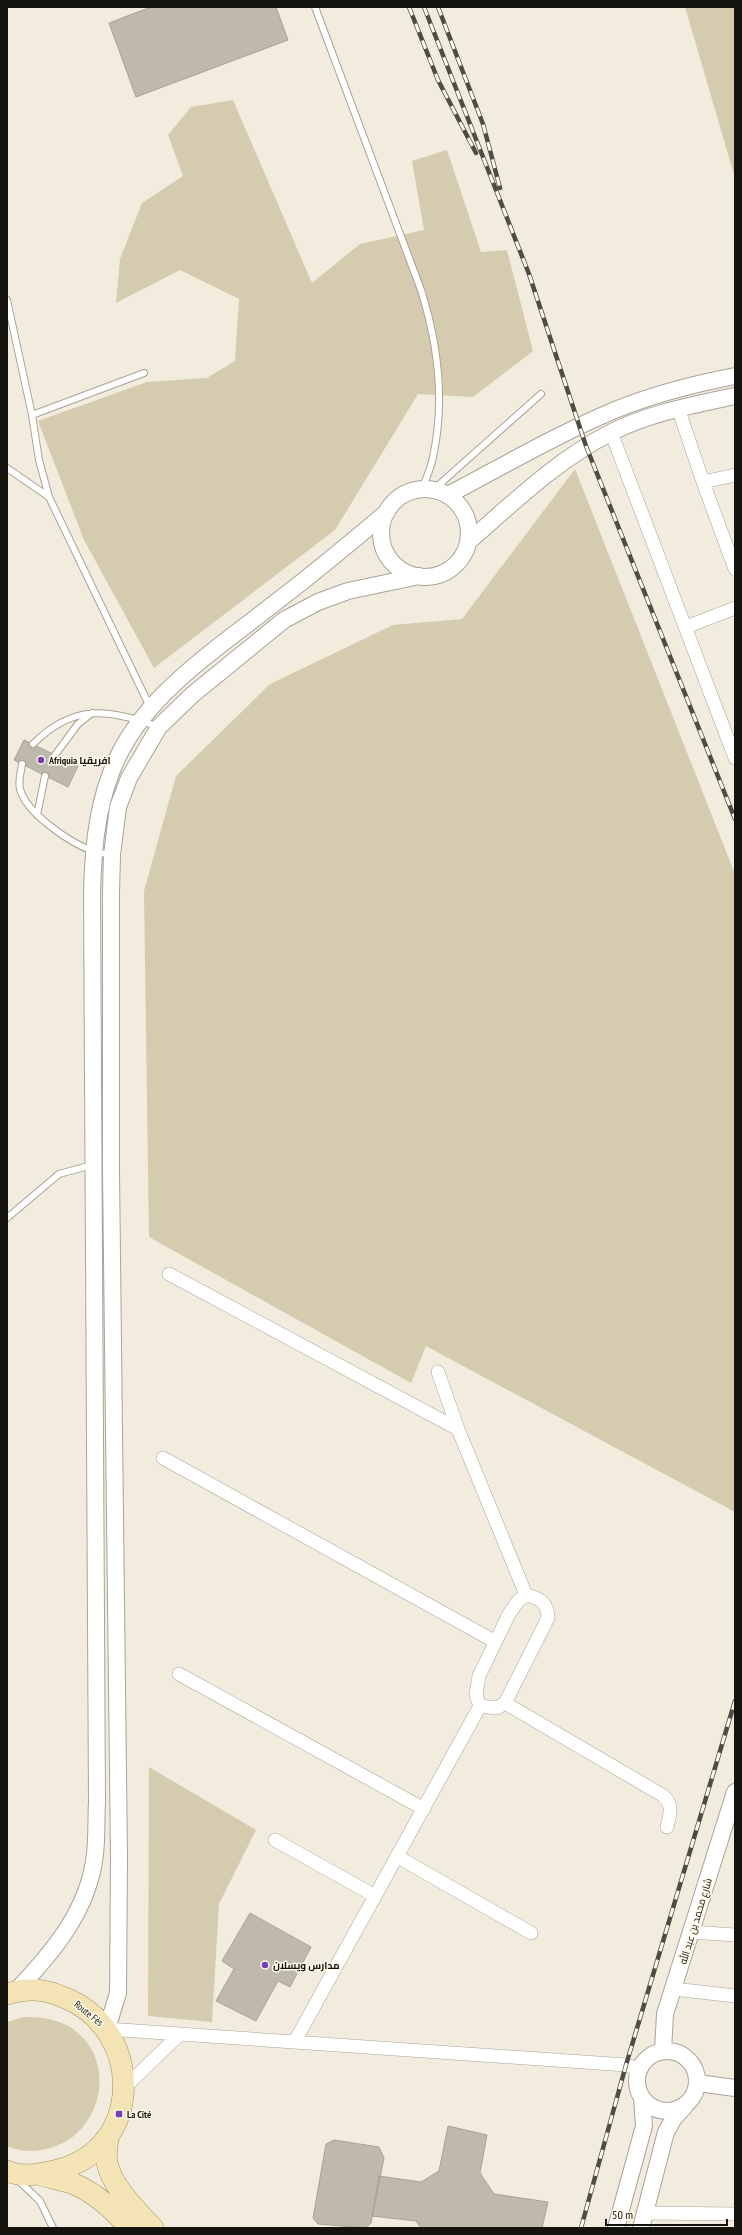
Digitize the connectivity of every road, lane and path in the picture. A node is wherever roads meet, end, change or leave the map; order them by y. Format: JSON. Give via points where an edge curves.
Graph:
{"nodes":[{"id":1,"x":315,"y":7,"type":"edge"},
{"id":2,"x":7,"y":300,"type":"edge"},
{"id":3,"x":144,"y":373,"type":"dead end"},
{"id":4,"x":735,"y":376,"type":"edge"},
{"id":5,"x":541,"y":394,"type":"dead end"},
{"id":6,"x":735,"y":396,"type":"edge"},
{"id":7,"x":678,"y":408,"type":"junction"},
{"id":8,"x":32,"y":415,"type":"junction"},
{"id":9,"x":611,"y":432,"type":"junction"},
{"id":10,"x":7,"y":468,"type":"edge"},
{"id":11,"x":735,"y":475,"type":"edge"},
{"id":12,"x":703,"y":482,"type":"junction"},
{"id":13,"x":434,"y":492,"type":"junction"},
{"id":14,"x":49,"y":496,"type":"junction"},
{"id":15,"x":387,"y":512,"type":"junction"},
{"id":16,"x":730,"y":539,"type":"edge"},
{"id":17,"x":468,"y":542,"type":"junction"},
{"id":18,"x":735,"y":569,"type":"edge"},
{"id":19,"x":419,"y":576,"type":"junction"},
{"id":20,"x":735,"y":608,"type":"edge"},
{"id":21,"x":686,"y":627,"type":"junction"},
{"id":22,"x":94,"y":712,"type":"junction"},
{"id":23,"x":146,"y":714,"type":"junction"},
{"id":24,"x":159,"y":727,"type":"junction"},
{"id":25,"x":33,"y":744,"type":"dead end"},
{"id":26,"x":55,"y":755,"type":"dead end"},
{"id":27,"x":735,"y":758,"type":"edge"},
{"id":28,"x":22,"y":764,"type":"dead end"},
{"id":29,"x":45,"y":776,"type":"dead end"},
{"id":30,"x":37,"y":815,"type":"junction"},
{"id":31,"x":93,"y":851,"type":"junction"},
{"id":32,"x":112,"y":855,"type":"junction"},
{"id":33,"x":92,"y":1164,"type":"junction"},
{"id":34,"x":7,"y":1218,"type":"edge"},
{"id":35,"x":169,"y":1274,"type":"dead end"},
{"id":36,"x":438,"y":1372,"type":"dead end"},
{"id":37,"x":458,"y":1430,"type":"junction"},
{"id":38,"x":163,"y":1458,"type":"dead end"},
{"id":39,"x":526,"y":1596,"type":"junction"},
{"id":40,"x":494,"y":1641,"type":"junction"},
{"id":41,"x":179,"y":1674,"type":"dead end"},
{"id":42,"x":505,"y":1703,"type":"junction"},
{"id":43,"x":480,"y":1706,"type":"junction"},
{"id":44,"x":735,"y":1792,"type":"edge"},
{"id":45,"x":424,"y":1809,"type":"junction"},
{"id":46,"x":667,"y":1827,"type":"dead end"},
{"id":47,"x":275,"y":1840,"type":"dead end"},
{"id":48,"x":398,"y":1857,"type":"junction"},
{"id":49,"x":375,"y":1896,"type":"junction"},
{"id":50,"x":692,"y":1932,"type":"junction"},
{"id":51,"x":531,"y":1933,"type":"dead end"},
{"id":52,"x":735,"y":1935,"type":"edge"},
{"id":53,"x":674,"y":1989,"type":"junction"},
{"id":54,"x":11,"y":1993,"type":"edge"},
{"id":55,"x":735,"y":1996,"type":"edge"},
{"id":56,"x":107,"y":2029,"type":"junction"},
{"id":57,"x":180,"y":2034,"type":"junction"},
{"id":58,"x":295,"y":2041,"type":"junction"},
{"id":59,"x":663,"y":2051,"type":"junction"},
{"id":60,"x":639,"y":2069,"type":"junction"},
{"id":61,"x":698,"y":2083,"type":"junction"},
{"id":62,"x":124,"y":2088,"type":"junction"},
{"id":63,"x":735,"y":2088,"type":"edge"},
{"id":64,"x":642,"y":2098,"type":"junction"},
{"id":65,"x":685,"y":2106,"type":"junction"},
{"id":66,"x":109,"y":2135,"type":"junction"},
{"id":67,"x":9,"y":2172,"type":"edge"},
{"id":68,"x":40,"y":2175,"type":"junction"},
{"id":69,"x":735,"y":2214,"type":"edge"},
{"id":70,"x":643,"y":2220,"type":"edge"},
{"id":71,"x":53,"y":2228,"type":"edge"},
{"id":72,"x":130,"y":2228,"type":"edge"},
{"id":73,"x":153,"y":2228,"type":"edge"},
{"id":74,"x":616,"y":2228,"type":"edge"}],
"edges":[{"from":1,"to":13,"type":"lane","via":[[421,290],[432,326],[438,369],[439,408],[433,458]]},
{"from":2,"to":8,"type":"lane"},
{"from":3,"to":8,"type":"lane"},
{"from":4,"to":13,"type":"street","via":[[684,387],[616,410]]},
{"from":5,"to":13,"type":"lane"},
{"from":6,"to":7,"type":"street"},
{"from":7,"to":9,"type":"street"},
{"from":7,"to":12,"type":"street"},
{"from":8,"to":14,"type":"lane","via":[[39,460]]},
{"from":9,"to":17,"type":"street","via":[[553,469]]},
{"from":9,"to":21,"type":"street"},
{"from":10,"to":14,"type":"lane"},
{"from":11,"to":12,"type":"street"},
{"from":12,"to":16,"type":"street"},
{"from":13,"to":15,"type":"street","via":[[408,493],[396,501]]},
{"from":13,"to":17,"type":"street","via":[[458,504],[469,529]]},
{"from":14,"to":23,"type":"lane"},
{"from":15,"to":19,"type":"street","via":[[382,525],[386,553],[394,564],[406,572]]},
{"from":15,"to":23,"type":"street","via":[[180,677]]},
{"from":16,"to":18,"type":"street"},
{"from":17,"to":19,"type":"street","via":[[464,554],[456,565],[445,573]]},
{"from":19,"to":24,"type":"street","via":[[348,591],[318,602],[284,620],[192,695]]},
{"from":20,"to":21,"type":"street"},
{"from":21,"to":27,"type":"street"},
{"from":22,"to":23,"type":"lane"},
{"from":22,"to":25,"type":"lane","via":[[61,721]]},
{"from":22,"to":26,"type":"lane","via":[[78,724]]},
{"from":23,"to":24,"type":"lane"},
{"from":23,"to":31,"type":"street","via":[[111,772],[101,804]]},
{"from":24,"to":32,"type":"street","via":[[142,751],[126,785],[118,807]]},
{"from":28,"to":30,"type":"lane","via":[[20,790],[24,800]]},
{"from":29,"to":30,"type":"lane"},
{"from":30,"to":31,"type":"lane","via":[[54,829]]},
{"from":31,"to":32,"type":"lane"},
{"from":31,"to":33,"type":"street"},
{"from":32,"to":56,"type":"street","via":[[111,1171],[119,1866],[118,1993]]},
{"from":33,"to":34,"type":"lane","via":[[59,1174]]},
{"from":33,"to":54,"type":"street","via":[[97,1794],[95,1854],[89,1884],[74,1919],[46,1959]]},
{"from":35,"to":37,"type":"street"},
{"from":36,"to":37,"type":"street"},
{"from":37,"to":39,"type":"street"},
{"from":38,"to":40,"type":"street"},
{"from":39,"to":40,"type":"street","via":[[518,1601]]},
{"from":39,"to":42,"type":"street","via":[[543,1601],[548,1609],[548,1618]]},
{"from":40,"to":43,"type":"street","via":[[479,1676],[476,1695]]},
{"from":41,"to":45,"type":"street"},
{"from":42,"to":43,"type":"street","via":[[497,1708]]},
{"from":42,"to":46,"type":"street","via":[[669,1800],[671,1807]]},
{"from":43,"to":45,"type":"street"},
{"from":44,"to":50,"type":"street","name":"شارع محمد بن عبد الله"},
{"from":45,"to":48,"type":"street"},
{"from":47,"to":49,"type":"street"},
{"from":48,"to":49,"type":"street"},
{"from":48,"to":51,"type":"street"},
{"from":49,"to":58,"type":"street"},
{"from":50,"to":52,"type":"street"},
{"from":50,"to":53,"type":"street","name":"شارع محمد بن عبد الله"},
{"from":53,"to":55,"type":"street"},
{"from":53,"to":59,"type":"street","name":"شارع محمد بن عبد الله","via":[[665,2014]]},
{"from":54,"to":56,"type":"main road","name":"Route Fès","via":[[34,1990],[53,1993],[78,2002]]},
{"from":56,"to":57,"type":"street"},
{"from":56,"to":62,"type":"main road","name":"Route Fès","via":[[116,2045],[124,2073]]},
{"from":57,"to":58,"type":"street"},
{"from":57,"to":62,"type":"street"},
{"from":58,"to":60,"type":"street","via":[[626,2065]]},
{"from":59,"to":60,"type":"street","via":[[647,2058]]},
{"from":59,"to":61,"type":"street","via":[[681,2054],[688,2059],[694,2066]]},
{"from":60,"to":64,"type":"street","via":[[636,2081]]},
{"from":61,"to":63,"type":"street"},
{"from":61,"to":65,"type":"street","via":[[691,2100]]},
{"from":62,"to":66,"type":"main road","name":"Route Fès","via":[[119,2114]]},
{"from":64,"to":65,"type":"street","via":[[657,2110],[667,2112]]},
{"from":64,"to":74,"type":"street","via":[[644,2126]]},
{"from":65,"to":70,"type":"street","via":[[666,2132]]},
{"from":66,"to":68,"type":"main road","name":"Route Fès","via":[[93,2152],[69,2168]]},
{"from":66,"to":73,"type":"main road","name":"Route Fès","via":[[107,2164],[119,2188]]},
{"from":67,"to":68,"type":"main road","name":"Route Fès"},
{"from":67,"to":71,"type":"lane","via":[[40,2201]]},
{"from":68,"to":72,"type":"main road","name":"Route Fès","via":[[74,2184],[95,2196]]},
{"from":69,"to":70,"type":"street"}]}
